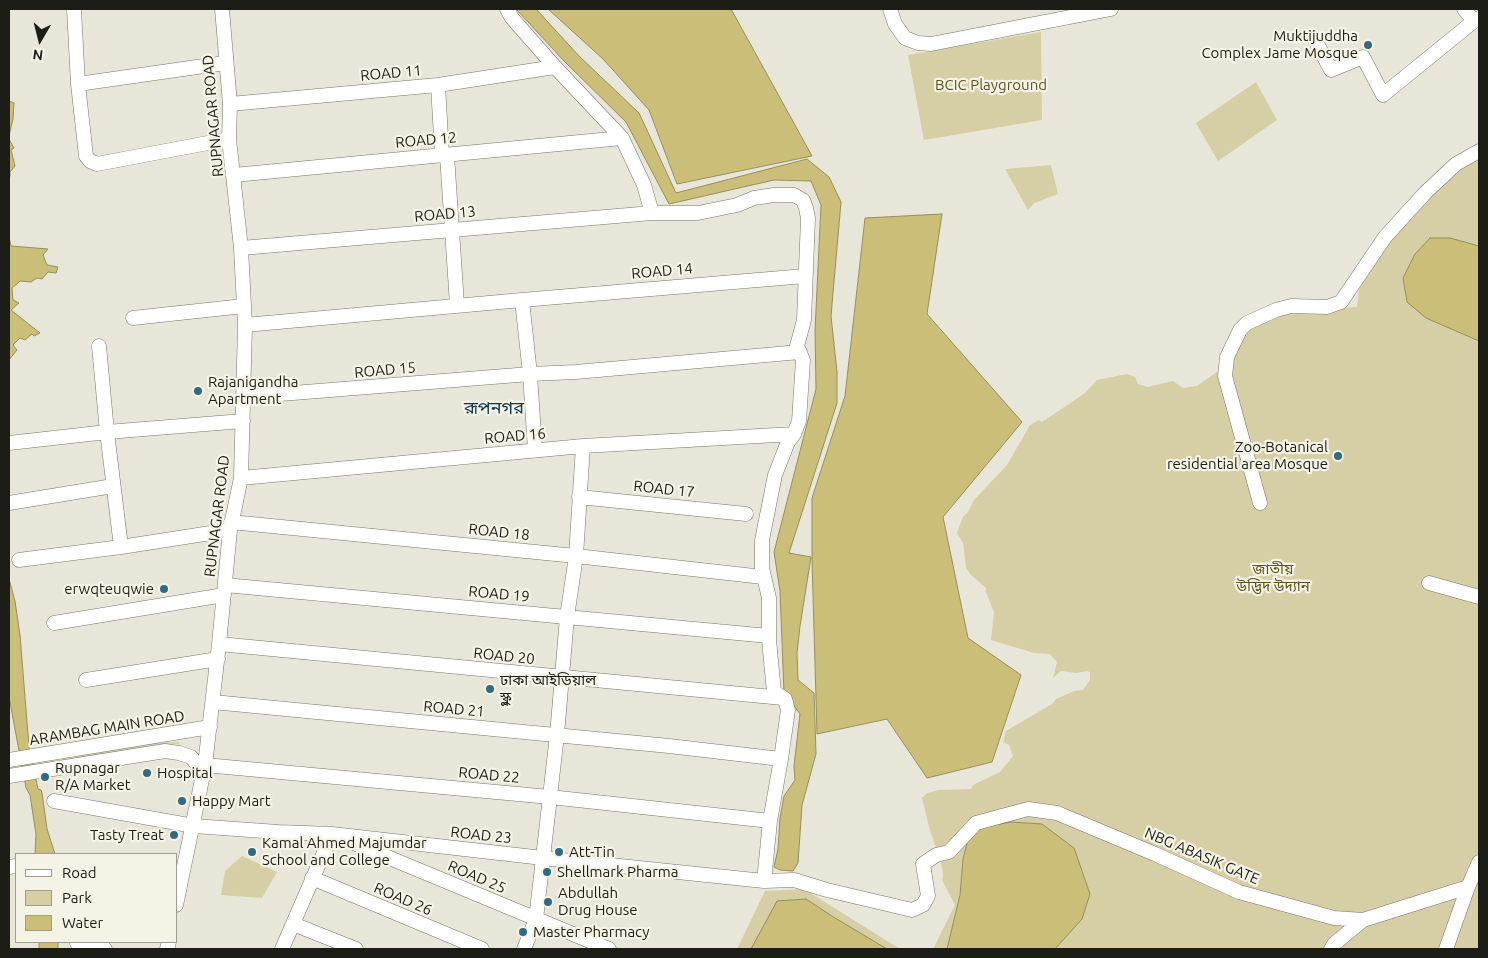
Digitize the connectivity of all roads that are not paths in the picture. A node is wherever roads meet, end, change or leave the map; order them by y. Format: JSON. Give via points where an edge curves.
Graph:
{"nodes":[{"id":1,"x":74,"y":9,"type":"edge"},
{"id":2,"x":222,"y":9,"type":"edge"},
{"id":3,"x":507,"y":9,"type":"edge"},
{"id":4,"x":890,"y":9,"type":"edge"},
{"id":5,"x":1110,"y":9,"type":"edge"},
{"id":6,"x":1464,"y":9,"type":"edge"},
{"id":7,"x":1477,"y":19,"type":"edge"},
{"id":8,"x":1314,"y":38,"type":"dead end"},
{"id":9,"x":225,"y":63,"type":"junction"},
{"id":10,"x":555,"y":68,"type":"junction"},
{"id":11,"x":78,"y":84,"type":"junction"},
{"id":12,"x":438,"y":85,"type":"junction"},
{"id":13,"x":230,"y":104,"type":"junction"},
{"id":14,"x":622,"y":138,"type":"junction"},
{"id":15,"x":230,"y":139,"type":"junction"},
{"id":16,"x":1479,"y":151,"type":"edge"},
{"id":17,"x":444,"y":155,"type":"junction"},
{"id":18,"x":234,"y":174,"type":"junction"},
{"id":19,"x":652,"y":214,"type":"junction"},
{"id":20,"x":452,"y":230,"type":"junction"},
{"id":21,"x":241,"y":248,"type":"junction"},
{"id":22,"x":805,"y":276,"type":"junction"},
{"id":23,"x":522,"y":300,"type":"junction"},
{"id":24,"x":457,"y":305,"type":"junction"},
{"id":25,"x":244,"y":306,"type":"junction"},
{"id":26,"x":133,"y":318,"type":"dead end"},
{"id":27,"x":245,"y":324,"type":"junction"},
{"id":28,"x":100,"y":346,"type":"dead end"},
{"id":29,"x":800,"y":352,"type":"junction"},
{"id":30,"x":530,"y":374,"type":"junction"},
{"id":31,"x":243,"y":397,"type":"junction"},
{"id":32,"x":242,"y":421,"type":"junction"},
{"id":33,"x":107,"y":432,"type":"junction"},
{"id":34,"x":794,"y":434,"type":"junction"},
{"id":35,"x":9,"y":443,"type":"edge"},
{"id":36,"x":583,"y":446,"type":"junction"},
{"id":37,"x":535,"y":450,"type":"junction"},
{"id":38,"x":241,"y":478,"type":"junction"},
{"id":39,"x":112,"y":486,"type":"junction"},
{"id":40,"x":579,"y":497,"type":"junction"},
{"id":41,"x":9,"y":502,"type":"edge"},
{"id":42,"x":1260,"y":503,"type":"dead end"},
{"id":43,"x":746,"y":514,"type":"dead end"},
{"id":44,"x":231,"y":526,"type":"junction"},
{"id":45,"x":121,"y":547,"type":"junction"},
{"id":46,"x":576,"y":556,"type":"junction"},
{"id":47,"x":19,"y":560,"type":"dead end"},
{"id":48,"x":763,"y":577,"type":"junction"},
{"id":49,"x":1429,"y":582,"type":"dead end"},
{"id":50,"x":224,"y":590,"type":"junction"},
{"id":51,"x":1479,"y":597,"type":"edge"},
{"id":52,"x":567,"y":617,"type":"junction"},
{"id":53,"x":54,"y":623,"type":"dead end"},
{"id":54,"x":769,"y":636,"type":"junction"},
{"id":55,"x":219,"y":644,"type":"junction"},
{"id":56,"x":218,"y":658,"type":"junction"},
{"id":57,"x":562,"y":678,"type":"junction"},
{"id":58,"x":86,"y":680,"type":"dead end"},
{"id":59,"x":785,"y":698,"type":"junction"},
{"id":60,"x":213,"y":702,"type":"junction"},
{"id":61,"x":210,"y":727,"type":"junction"},
{"id":62,"x":557,"y":735,"type":"junction"},
{"id":63,"x":781,"y":759,"type":"junction"},
{"id":64,"x":12,"y":760,"type":"edge"},
{"id":65,"x":204,"y":770,"type":"junction"},
{"id":66,"x":13,"y":776,"type":"edge"},
{"id":67,"x":550,"y":797,"type":"junction"},
{"id":68,"x":54,"y":801,"type":"dead end"},
{"id":69,"x":770,"y":821,"type":"junction"},
{"id":70,"x":194,"y":826,"type":"junction"},
{"id":71,"x":332,"y":834,"type":"junction"},
{"id":72,"x":936,"y":855,"type":"joint"},
{"id":73,"x":543,"y":858,"type":"junction"},
{"id":74,"x":1479,"y":862,"type":"edge"},
{"id":75,"x":312,"y":878,"type":"junction"},
{"id":76,"x":764,"y":880,"type":"junction"},
{"id":77,"x":1468,"y":887,"type":"junction"},
{"id":78,"x":178,"y":894,"type":"edge"},
{"id":79,"x":536,"y":920,"type":"junction"},
{"id":80,"x":1363,"y":920,"type":"junction"},
{"id":81,"x":293,"y":924,"type":"junction"},
{"id":82,"x":77,"y":943,"type":"dead end"},
{"id":83,"x":105,"y":949,"type":"edge"},
{"id":84,"x":282,"y":949,"type":"edge"},
{"id":85,"x":356,"y":949,"type":"edge"},
{"id":86,"x":482,"y":949,"type":"edge"},
{"id":87,"x":524,"y":949,"type":"edge"},
{"id":88,"x":609,"y":949,"type":"edge"},
{"id":89,"x":1331,"y":949,"type":"edge"},
{"id":90,"x":1446,"y":949,"type":"edge"}],
"edges":[{"from":1,"to":11,"type":"street"},
{"from":2,"to":9,"type":"street","name":"RUPNAGAR ROAD"},
{"from":3,"to":10,"type":"street"},
{"from":4,"to":5,"type":"street","via":[[905,38],[931,44]]},
{"from":6,"to":7,"type":"street"},
{"from":7,"to":8,"type":"street","via":[[1383,95],[1363,57],[1331,70]]},
{"from":9,"to":11,"type":"street"},
{"from":9,"to":13,"type":"street","name":"RUPNAGAR ROAD"},
{"from":10,"to":12,"type":"street","name":"ROAD 11"},
{"from":10,"to":14,"type":"street"},
{"from":11,"to":15,"type":"street","via":[[86,156],[97,164]]},
{"from":12,"to":13,"type":"street","name":"ROAD 11"},
{"from":12,"to":17,"type":"street"},
{"from":13,"to":15,"type":"street","name":"RUPNAGAR ROAD"},
{"from":14,"to":17,"type":"street","name":"ROAD 12"},
{"from":14,"to":19,"type":"street","via":[[644,185]]},
{"from":15,"to":18,"type":"street","name":"RUPNAGAR ROAD"},
{"from":16,"to":42,"type":"street","via":[[1456,164],[1420,198],[1386,237],[1341,302],[1327,307],[1291,306],[1276,310],[1247,323],[1240,330],[1227,357],[1225,376]]},
{"from":17,"to":18,"type":"street","name":"ROAD 12"},
{"from":17,"to":20,"type":"street"},
{"from":18,"to":21,"type":"street","name":"RUPNAGAR ROAD"},
{"from":19,"to":20,"type":"street","name":"ROAD 13"},
{"from":19,"to":22,"type":"street","name":"ROAD 13","via":[[698,213],[764,196],[794,195],[803,200],[808,218]]},
{"from":20,"to":21,"type":"street","name":"ROAD 13"},
{"from":20,"to":24,"type":"street"},
{"from":21,"to":25,"type":"street","name":"RUPNAGAR ROAD"},
{"from":22,"to":23,"type":"street","name":"ROAD 14"},
{"from":22,"to":29,"type":"street","name":"ROAD 13"},
{"from":23,"to":24,"type":"street","name":"ROAD 14"},
{"from":23,"to":30,"type":"street"},
{"from":24,"to":27,"type":"street"},
{"from":25,"to":26,"type":"street"},
{"from":25,"to":27,"type":"street","name":"RUPNAGAR ROAD"},
{"from":27,"to":31,"type":"street","name":"RUPNAGAR ROAD"},
{"from":28,"to":33,"type":"street"},
{"from":29,"to":30,"type":"street","name":"ROAD 15"},
{"from":29,"to":34,"type":"street","name":"ROAD 13","via":[[803,360],[800,421]]},
{"from":30,"to":31,"type":"street","name":"ROAD 15"},
{"from":30,"to":37,"type":"street"},
{"from":31,"to":32,"type":"street","name":"RUPNAGAR ROAD"},
{"from":32,"to":33,"type":"street"},
{"from":32,"to":38,"type":"street","name":"RUPNAGAR ROAD"},
{"from":33,"to":35,"type":"street"},
{"from":33,"to":39,"type":"street"},
{"from":34,"to":36,"type":"street","name":"ROAD 16"},
{"from":34,"to":48,"type":"street","name":"ROAD 13","via":[[775,476],[762,540]]},
{"from":36,"to":37,"type":"street","name":"ROAD 16"},
{"from":36,"to":40,"type":"street"},
{"from":37,"to":38,"type":"street","name":"ROAD 16"},
{"from":38,"to":44,"type":"street","name":"RUPNAGAR ROAD"},
{"from":39,"to":41,"type":"street"},
{"from":39,"to":45,"type":"street"},
{"from":40,"to":43,"type":"street","name":"ROAD 17"},
{"from":40,"to":46,"type":"street"},
{"from":44,"to":45,"type":"street","name":"ROAD 18"},
{"from":44,"to":46,"type":"street","name":"ROAD 18"},
{"from":44,"to":50,"type":"street","name":"RUPNAGAR ROAD"},
{"from":45,"to":47,"type":"street","name":"ROAD 18"},
{"from":46,"to":48,"type":"street","name":"ROAD 18"},
{"from":46,"to":52,"type":"street"},
{"from":48,"to":54,"type":"street","name":"ROAD 13","via":[[769,598]]},
{"from":49,"to":51,"type":"street"},
{"from":50,"to":52,"type":"street","name":"ROAD 19"},
{"from":50,"to":53,"type":"street","name":"ROAD 19"},
{"from":50,"to":55,"type":"street","name":"RUPNAGAR ROAD"},
{"from":52,"to":54,"type":"street","name":"ROAD 19"},
{"from":52,"to":57,"type":"street"},
{"from":54,"to":59,"type":"street","name":"ROAD 13","via":[[774,692]]},
{"from":55,"to":56,"type":"street","name":"RUPNAGAR ROAD"},
{"from":55,"to":57,"type":"street","name":"ROAD 20"},
{"from":56,"to":58,"type":"street"},
{"from":56,"to":60,"type":"street","name":"RUPNAGAR ROAD"},
{"from":57,"to":59,"type":"street","name":"ROAD 20"},
{"from":57,"to":62,"type":"street"},
{"from":59,"to":63,"type":"street","via":[[788,710]]},
{"from":60,"to":61,"type":"street","name":"RUPNAGAR ROAD"},
{"from":60,"to":62,"type":"street","name":"ROAD 21"},
{"from":61,"to":64,"type":"street","name":"ARAMBAG MAIN ROAD"},
{"from":61,"to":65,"type":"street","name":"RUPNAGAR ROAD"},
{"from":62,"to":63,"type":"street","name":"ROAD 21"},
{"from":62,"to":67,"type":"street"},
{"from":63,"to":69,"type":"street"},
{"from":64,"to":66,"type":"street"},
{"from":65,"to":66,"type":"street","via":[[191,757],[166,751]]},
{"from":65,"to":67,"type":"street","name":"ROAD 22"},
{"from":65,"to":70,"type":"street","name":"RUPNAGAR ROAD"},
{"from":67,"to":69,"type":"street","name":"ROAD 22"},
{"from":67,"to":73,"type":"street"},
{"from":68,"to":70,"type":"street","name":"ROAD 23"},
{"from":69,"to":76,"type":"street"},
{"from":70,"to":71,"type":"street","name":"ROAD 23"},
{"from":70,"to":78,"type":"street","name":"RUPNAGAR ROAD"},
{"from":71,"to":73,"type":"street","name":"ROAD 23"},
{"from":71,"to":75,"type":"street"},
{"from":71,"to":79,"type":"street","name":"ROAD 25"},
{"from":72,"to":76,"type":"street","name":"ROAD 23","via":[[923,864],[928,896],[922,905],[912,910],[794,880]]},
{"from":72,"to":80,"type":"street","name":"NBG ABASIK GATE","via":[[949,852],[976,823],[1028,808],[1057,813],[1239,892],[1334,918]]},
{"from":73,"to":76,"type":"street","name":"ROAD 23"},
{"from":73,"to":79,"type":"street"},
{"from":74,"to":77,"type":"street"},
{"from":75,"to":81,"type":"street"},
{"from":75,"to":86,"type":"street","name":"ROAD 26"},
{"from":77,"to":80,"type":"street","name":"NBG ABASIK GATE"},
{"from":77,"to":90,"type":"street"},
{"from":79,"to":87,"type":"street"},
{"from":79,"to":88,"type":"street","name":"ROAD 25"},
{"from":80,"to":89,"type":"street"},
{"from":81,"to":84,"type":"street"},
{"from":81,"to":85,"type":"street"},
{"from":82,"to":83,"type":"street"}]}
